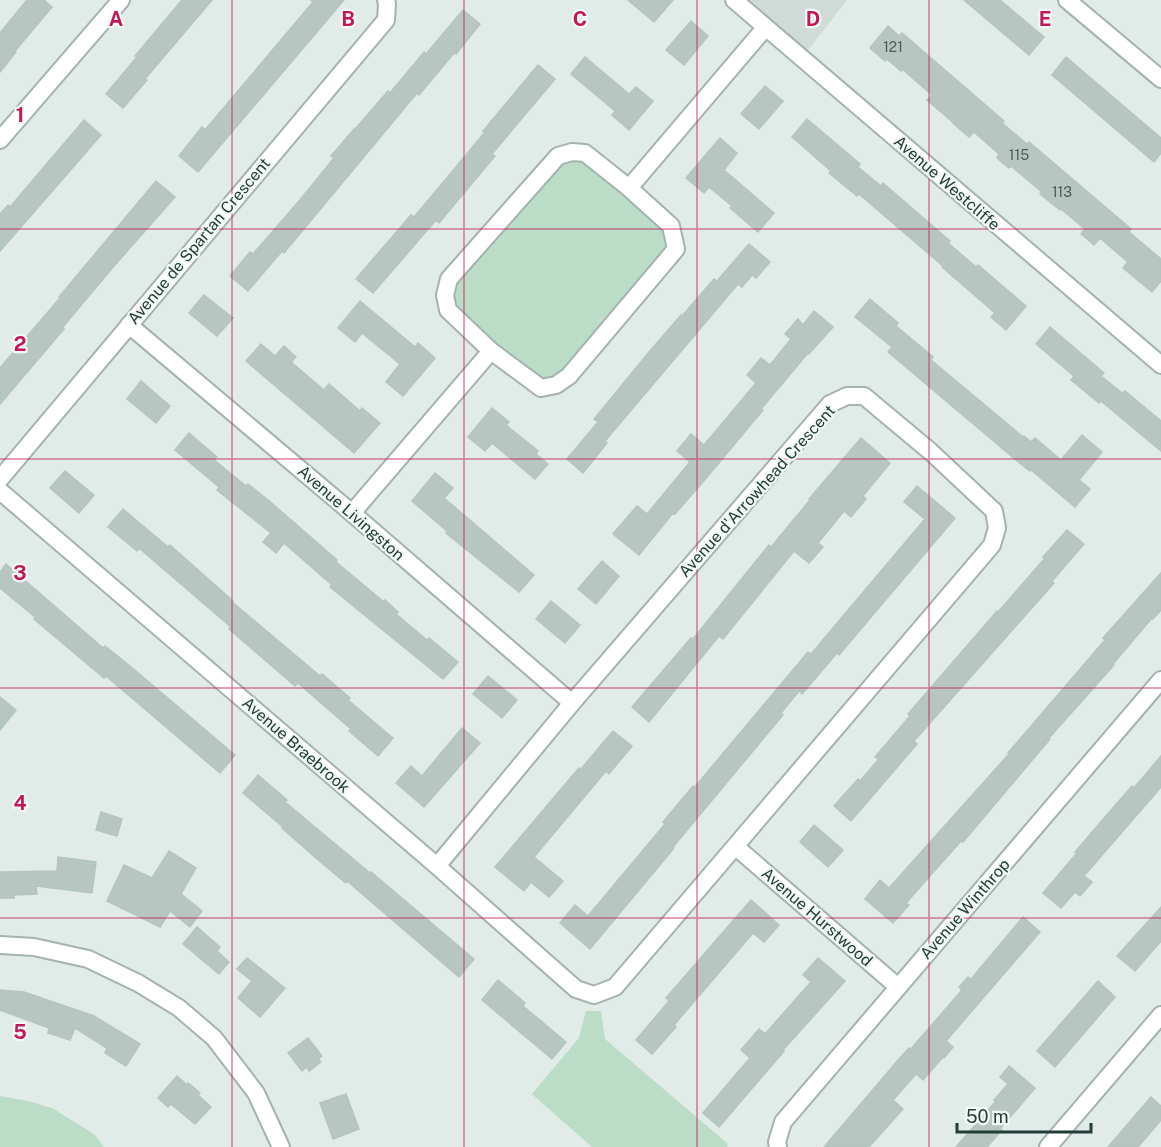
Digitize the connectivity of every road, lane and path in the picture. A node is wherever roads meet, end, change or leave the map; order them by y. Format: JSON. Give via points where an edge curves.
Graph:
{"nodes":[{"id":1,"x":121,"y":0,"type":"edge"},
{"id":2,"x":386,"y":0,"type":"edge"},
{"id":3,"x":734,"y":0,"type":"edge"},
{"id":4,"x":1067,"y":0,"type":"edge"},
{"id":5,"x":765,"y":28,"type":"junction"},
{"id":6,"x":1161,"y":79,"type":"edge"},
{"id":7,"x":0,"y":140,"type":"edge"},
{"id":8,"x":629,"y":188,"type":"junction"},
{"id":9,"x":129,"y":325,"type":"junction"},
{"id":10,"x":491,"y":351,"type":"junction"},
{"id":11,"x":1161,"y":365,"type":"edge"},
{"id":12,"x":0,"y":479,"type":"edge"},
{"id":13,"x":0,"y":491,"type":"edge"},
{"id":14,"x":352,"y":513,"type":"junction"},
{"id":15,"x":1161,"y":680,"type":"edge"},
{"id":16,"x":572,"y":703,"type":"junction"},
{"id":17,"x":736,"y":847,"type":"junction"},
{"id":18,"x":437,"y":866,"type":"junction"},
{"id":19,"x":0,"y":945,"type":"edge"},
{"id":20,"x":898,"y":987,"type":"junction"},
{"id":21,"x":594,"y":995,"type":"joint"},
{"id":22,"x":1161,"y":1015,"type":"edge"},
{"id":23,"x":778,"y":1145,"type":"edge"},
{"id":24,"x":281,"y":1147,"type":"edge"},
{"id":25,"x":1048,"y":1147,"type":"edge"}],
"edges":[{"from":1,"to":7,"type":"street"},
{"from":2,"to":9,"type":"street","name":"Avenue de Spartan Crescent","via":[[386,20]]},
{"from":3,"to":5,"type":"street","name":"Avenue Westcliffe"},
{"from":4,"to":6,"type":"street"},
{"from":5,"to":8,"type":"street"},
{"from":5,"to":11,"type":"street","name":"Avenue Westcliffe"},
{"from":8,"to":10,"type":"street","via":[[585,153],[558,156],[449,279],[445,295],[448,310]]},
{"from":8,"to":10,"type":"street","via":[[671,226],[676,249],[569,376],[542,388]]},
{"from":9,"to":12,"type":"street","name":"Avenue de Spartan Crescent"},
{"from":9,"to":14,"type":"street","name":"Avenue Livingston"},
{"from":10,"to":14,"type":"street"},
{"from":13,"to":18,"type":"street","name":"Avenue Braebrook"},
{"from":14,"to":16,"type":"street","name":"Avenue Livingston"},
{"from":15,"to":20,"type":"street","name":"Avenue Winthrop"},
{"from":16,"to":17,"type":"street","name":"Avenue d'Arrowhead Crescent","via":[[830,404],[847,396],[864,396],[931,452],[994,511],[997,528],[992,545]]},
{"from":16,"to":18,"type":"street","name":"Avenue d'Arrowhead Crescent"},
{"from":17,"to":20,"type":"street","name":"Avenue Hurstwood"},
{"from":17,"to":21,"type":"street","name":"Avenue d'Arrowhead Crescent","via":[[615,987]]},
{"from":18,"to":21,"type":"street","name":"Avenue Braebrook","via":[[576,989]]},
{"from":19,"to":24,"type":"street","via":[[34,947],[88,959],[179,1008],[214,1038],[256,1093]]},
{"from":20,"to":23,"type":"street","name":"Avenue Winthrop","via":[[783,1122]]},
{"from":22,"to":25,"type":"street"}]}
